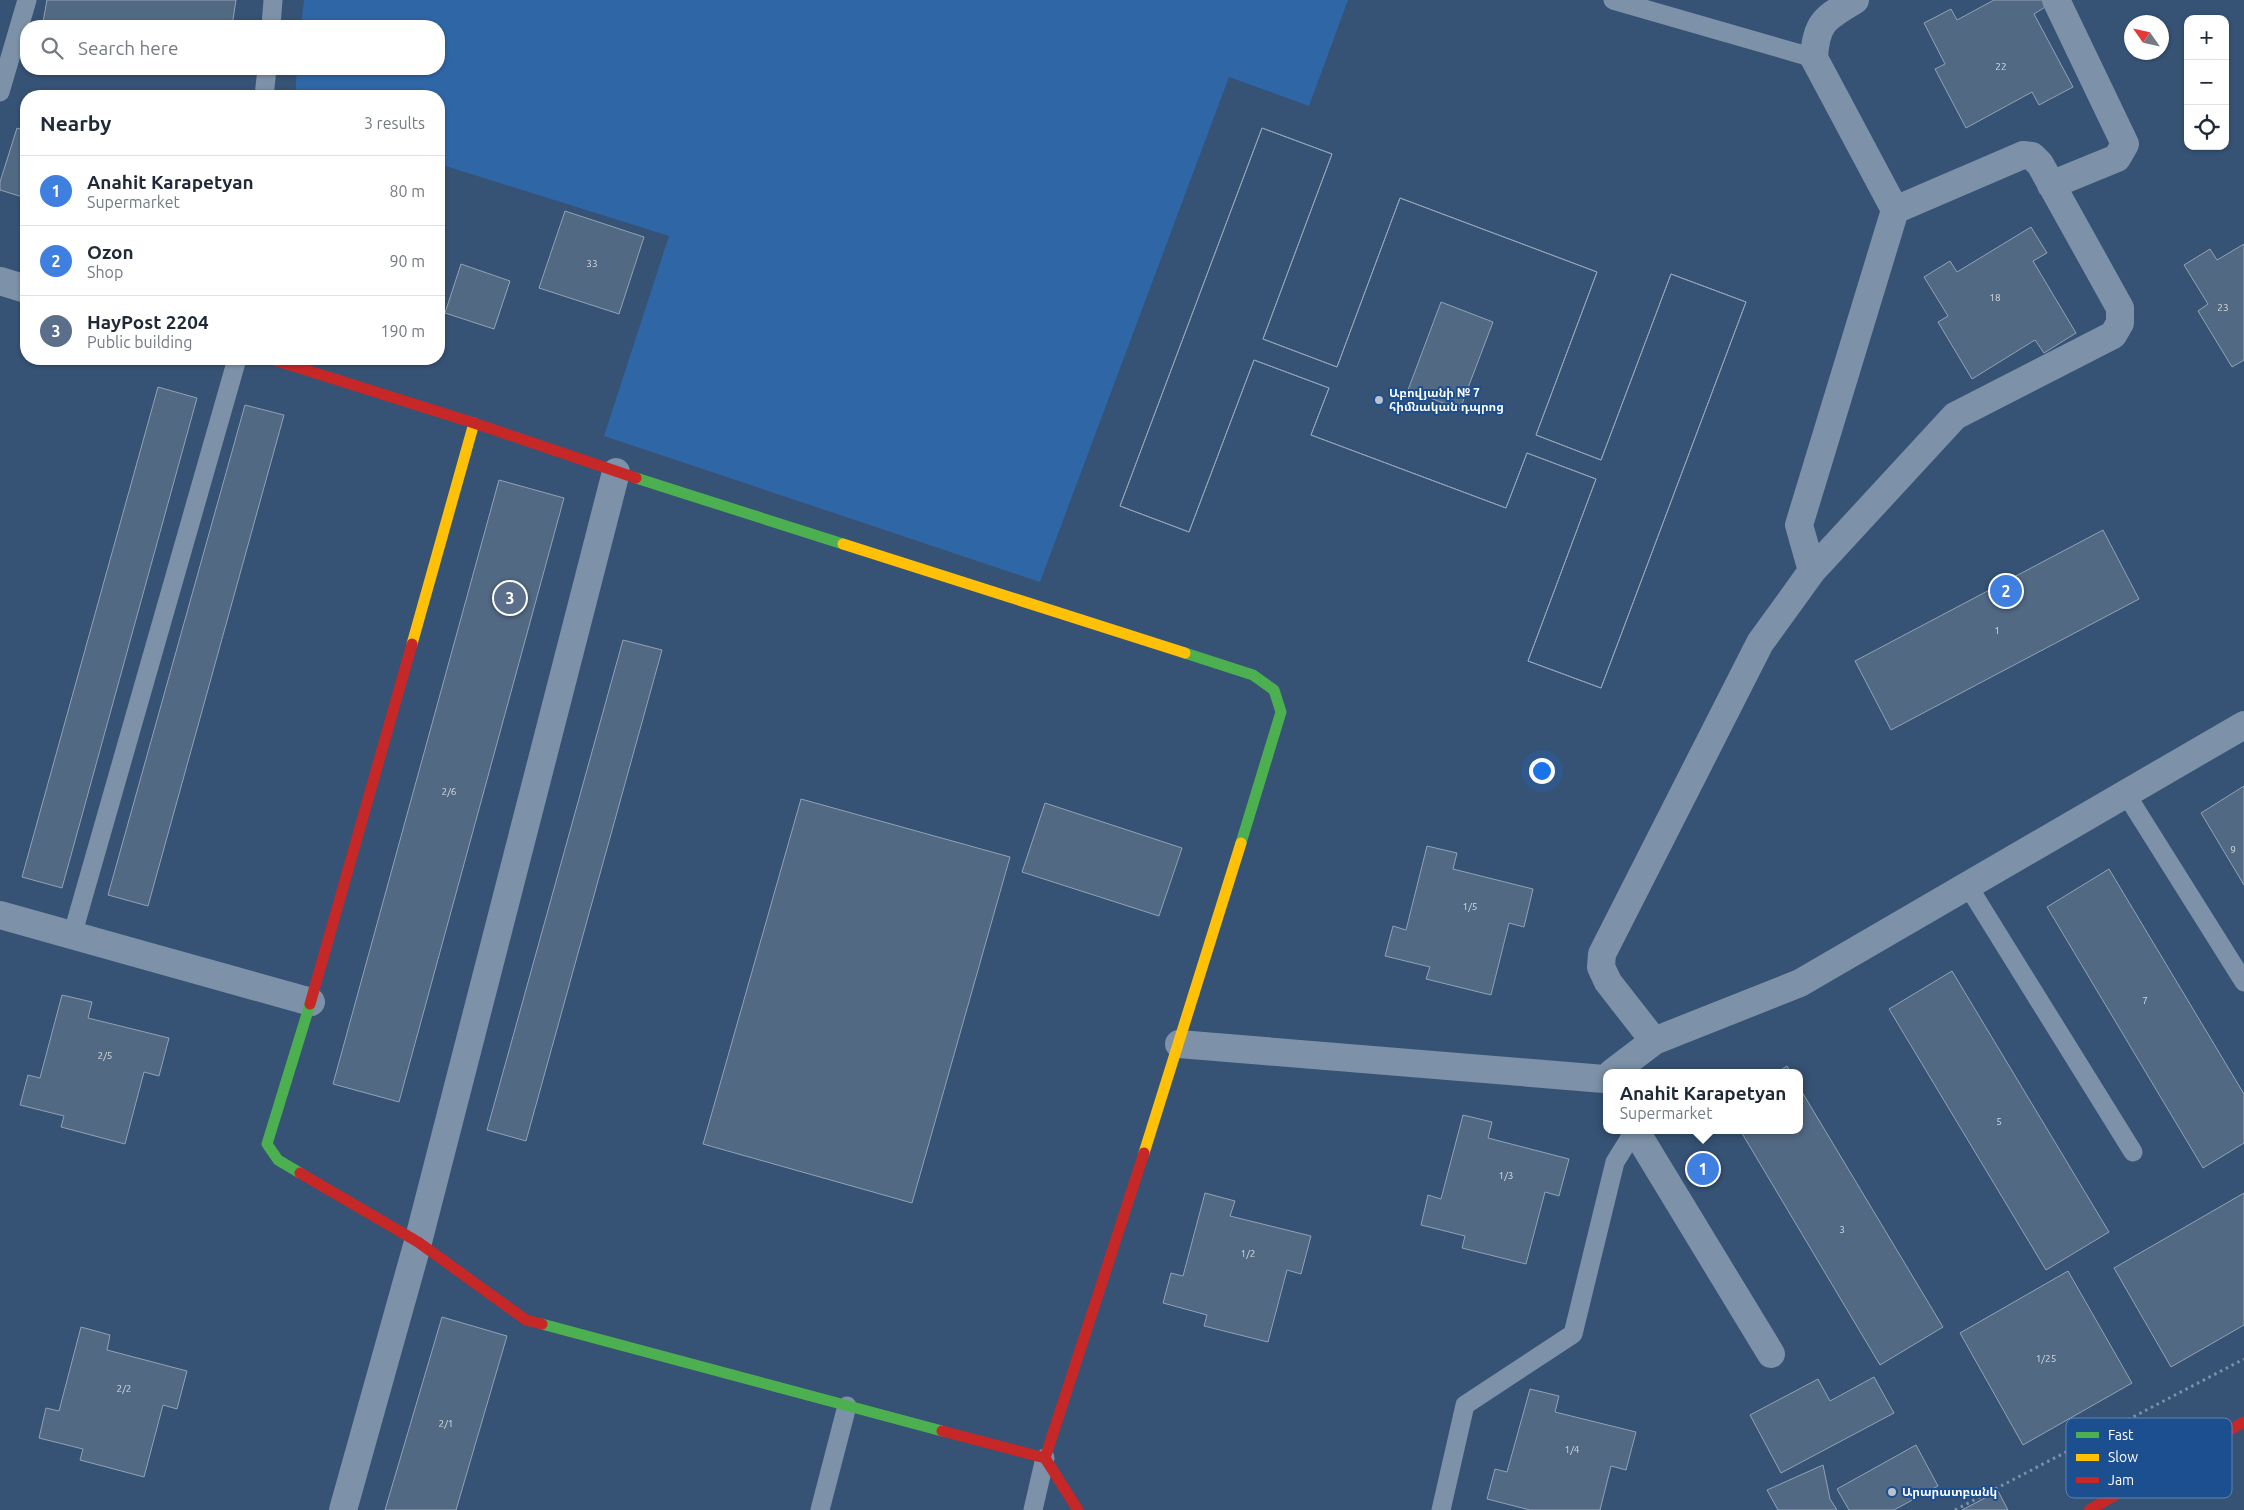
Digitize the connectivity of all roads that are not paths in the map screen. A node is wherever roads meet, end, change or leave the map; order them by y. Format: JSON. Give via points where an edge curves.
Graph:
{"nodes":[{"id":1,"x":27,"y":0,"type":"edge"},
{"id":2,"x":273,"y":0,"type":"edge"},
{"id":3,"x":1613,"y":0,"type":"edge"},
{"id":4,"x":1855,"y":0,"type":"edge"},
{"id":5,"x":2056,"y":0,"type":"edge"},
{"id":6,"x":21,"y":20,"type":"edge"},
{"id":7,"x":271,"y":20,"type":"edge"},
{"id":8,"x":20,"y":24,"type":"edge"},
{"id":9,"x":1814,"y":58,"type":"junction"},
{"id":10,"x":266,"y":75,"type":"edge"},
{"id":11,"x":264,"y":90,"type":"edge"},
{"id":12,"x":0,"y":92,"type":"edge"},
{"id":13,"x":2052,"y":185,"type":"junction"},
{"id":14,"x":1894,"y":210,"type":"junction"},
{"id":15,"x":0,"y":281,"type":"edge"},
{"id":16,"x":20,"y":286,"type":"edge"},
{"id":17,"x":235,"y":365,"type":"edge"},
{"id":18,"x":290,"y":365,"type":"edge"},
{"id":19,"x":474,"y":424,"type":"junction"},
{"id":20,"x":616,"y":472,"type":"junction"},
{"id":21,"x":1812,"y":571,"type":"junction"},
{"id":22,"x":2244,"y":725,"type":"edge"},
{"id":23,"x":2126,"y":794,"type":"junction"},
{"id":24,"x":1968,"y":886,"type":"junction"},
{"id":25,"x":0,"y":915,"type":"edge"},
{"id":26,"x":72,"y":936,"type":"junction"},
{"id":27,"x":2244,"y":982,"type":"edge"},
{"id":28,"x":311,"y":1002,"type":"junction"},
{"id":29,"x":1654,"y":1041,"type":"junction"},
{"id":30,"x":1179,"y":1044,"type":"junction"},
{"id":31,"x":1619,"y":1069,"type":"edge"},
{"id":32,"x":1603,"y":1078,"type":"edge"},
{"id":33,"x":1632,"y":1134,"type":"edge"},
{"id":34,"x":1637,"y":1134,"type":"edge"},
{"id":35,"x":2133,"y":1152,"type":"dead end"},
{"id":36,"x":418,"y":1242,"type":"junction"},
{"id":37,"x":1771,"y":1354,"type":"dead end"},
{"id":38,"x":847,"y":1406,"type":"junction"},
{"id":39,"x":2244,"y":1422,"type":"edge"},
{"id":40,"x":2232,"y":1429,"type":"edge"},
{"id":41,"x":1045,"y":1458,"type":"junction"},
{"id":42,"x":2110,"y":1498,"type":"edge"},
{"id":43,"x":343,"y":1510,"type":"edge"},
{"id":44,"x":820,"y":1510,"type":"edge"},
{"id":45,"x":1033,"y":1510,"type":"edge"},
{"id":46,"x":1078,"y":1510,"type":"edge"},
{"id":47,"x":1441,"y":1510,"type":"edge"},
{"id":48,"x":2089,"y":1510,"type":"edge"}],
"edges":[{"from":1,"to":6,"type":"lane"},
{"from":2,"to":7,"type":"lane"},
{"from":3,"to":9,"type":"lane"},
{"from":4,"to":9,"type":"street","via":[[1824,20],[1815,41]]},
{"from":5,"to":13,"type":"street","via":[[2125,144],[2116,158]]},
{"from":8,"to":12,"type":"lane"},
{"from":9,"to":14,"type":"street"},
{"from":10,"to":11,"type":"lane"},
{"from":13,"to":14,"type":"street","via":[[2040,164],[2032,156],[2023,155]]},
{"from":13,"to":21,"type":"street","via":[[2120,308],[2120,323],[2113,335],[1955,416]]},
{"from":14,"to":21,"type":"street","via":[[1799,525]]},
{"from":15,"to":16,"type":"street"},
{"from":17,"to":26,"type":"lane"},
{"from":18,"to":19,"type":"street"},
{"from":19,"to":20,"type":"street"},
{"from":19,"to":28,"type":"street"},
{"from":20,"to":30,"type":"street","via":[[1252,675],[1274,690],[1281,712]]},
{"from":20,"to":36,"type":"street"},
{"from":21,"to":29,"type":"street","via":[[1760,643],[1602,954],[1601,968],[1608,982]]},
{"from":22,"to":23,"type":"street"},
{"from":23,"to":24,"type":"street"},
{"from":23,"to":27,"type":"lane"},
{"from":24,"to":29,"type":"street","via":[[1800,983]]},
{"from":24,"to":35,"type":"lane"},
{"from":25,"to":26,"type":"street"},
{"from":26,"to":28,"type":"street"},
{"from":28,"to":36,"type":"street","via":[[267,1144],[278,1160]]},
{"from":29,"to":31,"type":"street"},
{"from":30,"to":32,"type":"street"},
{"from":30,"to":41,"type":"street"},
{"from":33,"to":47,"type":"lane","via":[[1615,1162],[1573,1334],[1464,1406]]},
{"from":34,"to":37,"type":"street"},
{"from":36,"to":38,"type":"street","via":[[526,1320]]},
{"from":36,"to":43,"type":"street"},
{"from":38,"to":41,"type":"street"},
{"from":38,"to":44,"type":"lane"},
{"from":39,"to":40,"type":"street"},
{"from":41,"to":45,"type":"lane"},
{"from":41,"to":46,"type":"street"},
{"from":42,"to":48,"type":"street"}]}
